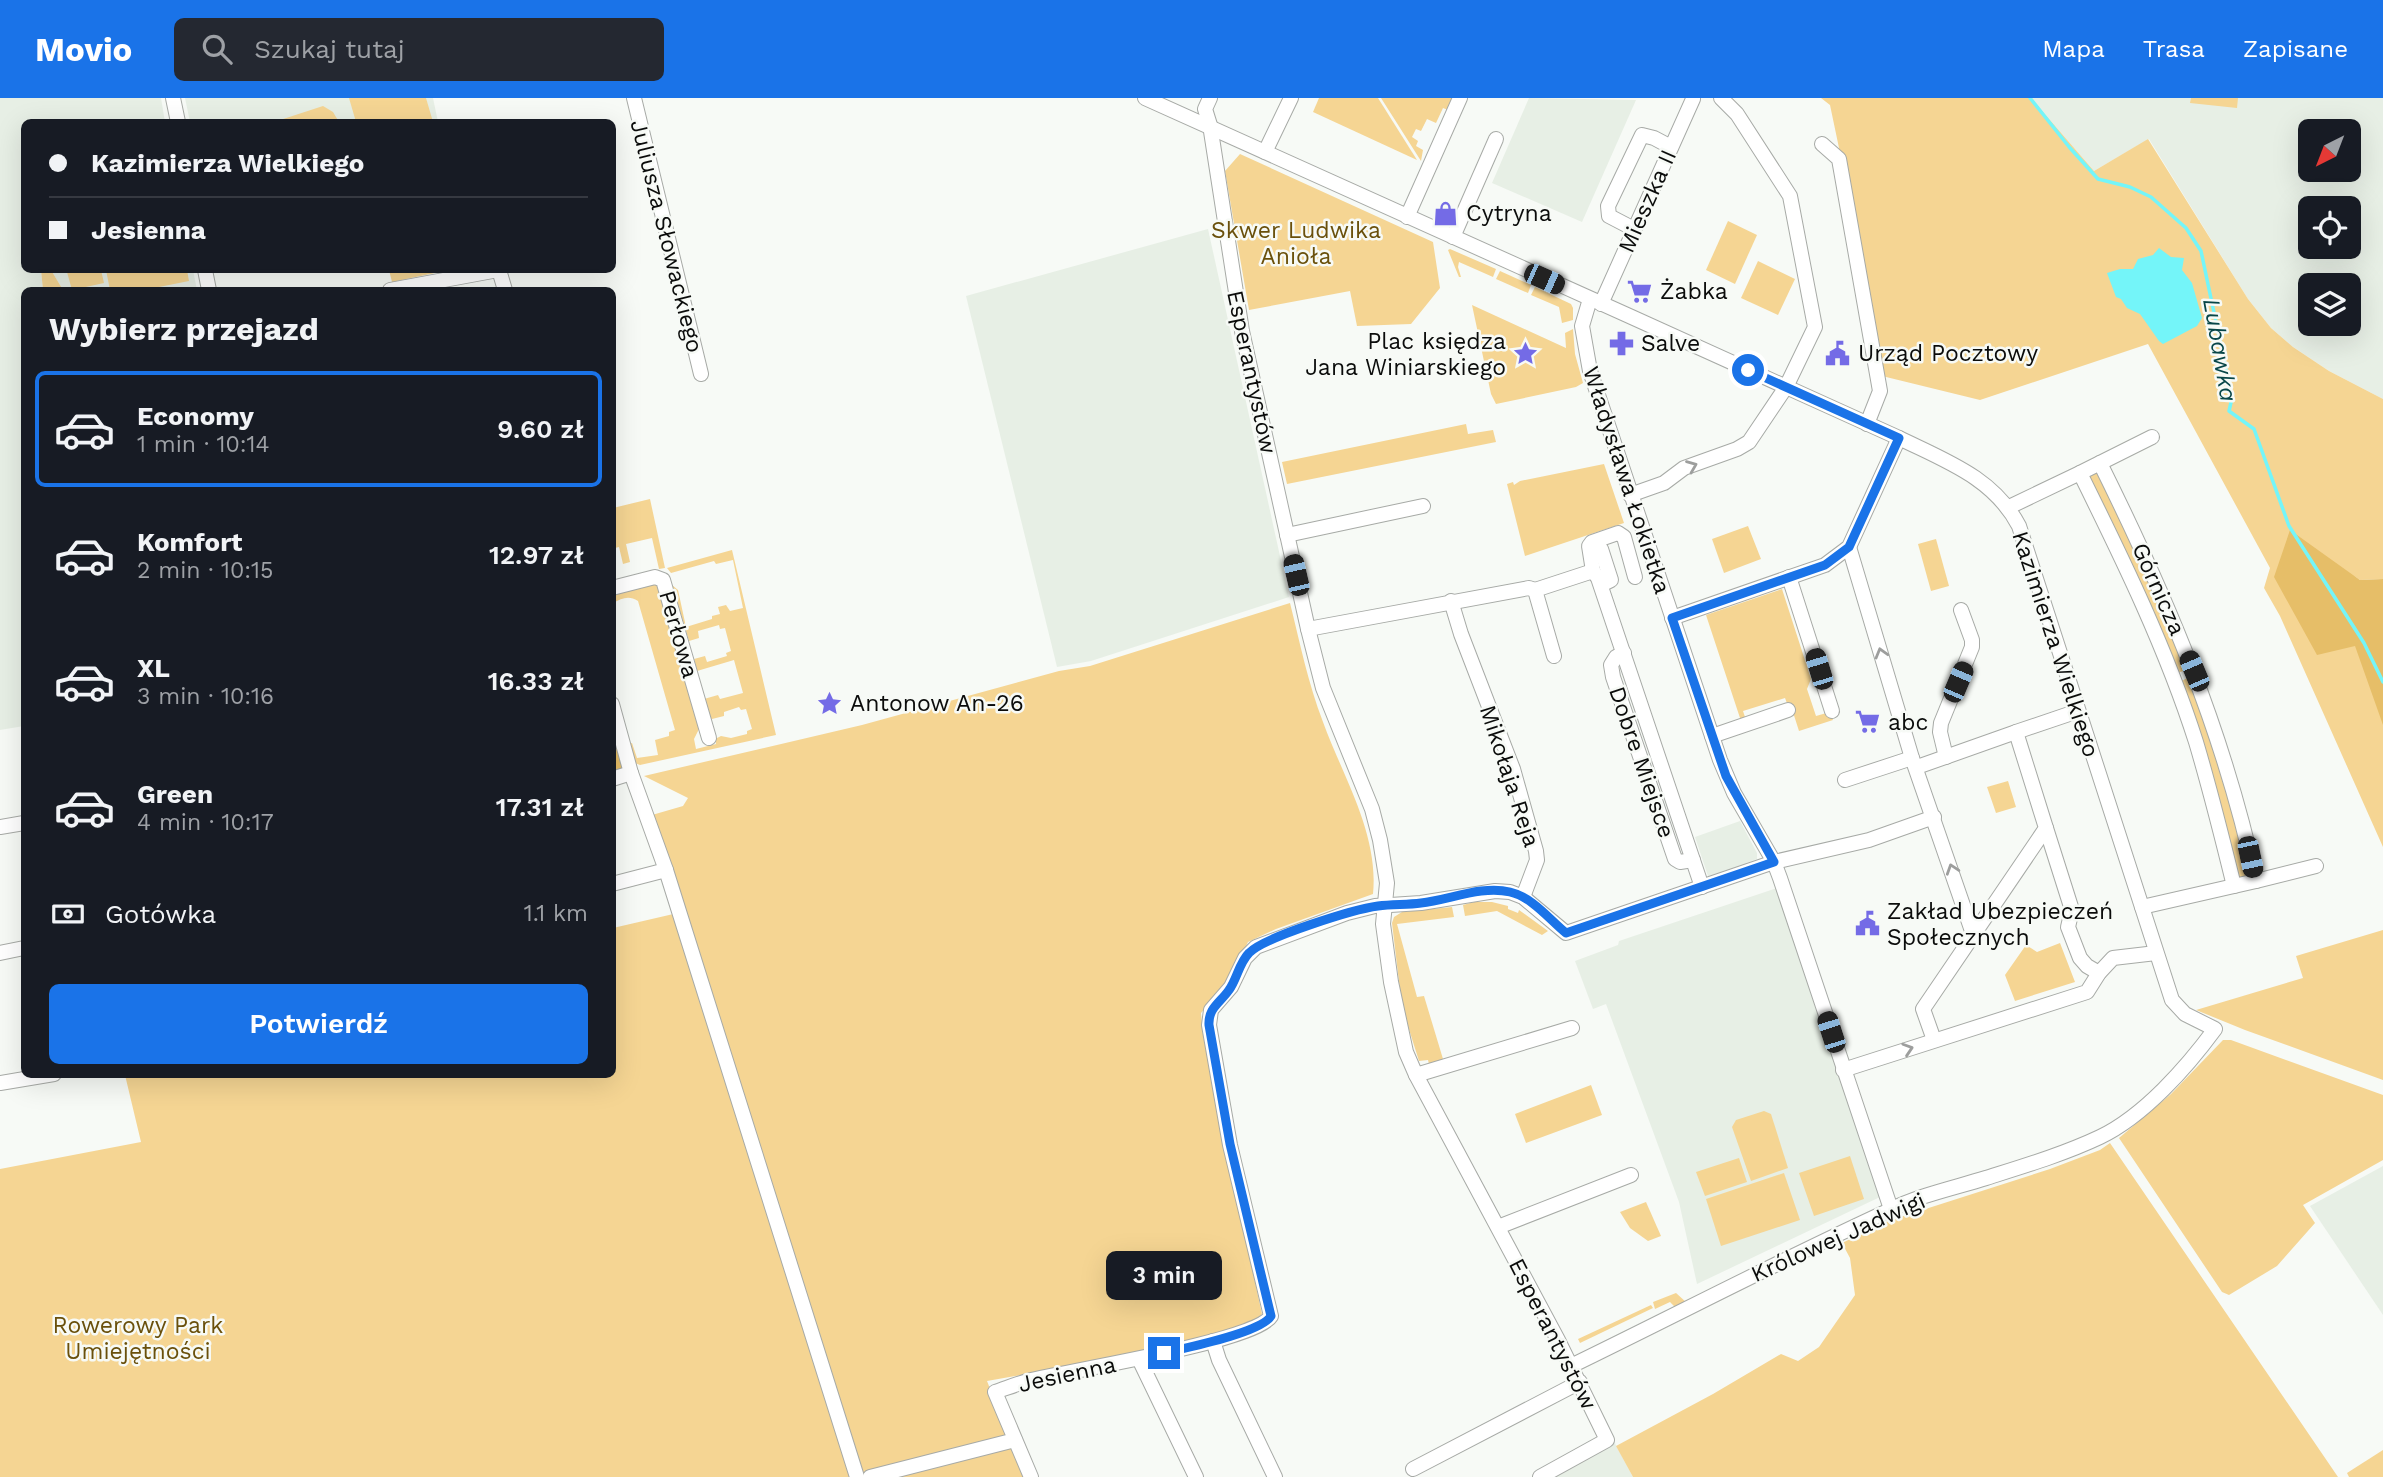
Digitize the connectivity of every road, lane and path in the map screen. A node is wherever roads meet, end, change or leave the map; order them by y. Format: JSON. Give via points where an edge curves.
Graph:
{"nodes":[{"id":1,"x":173,"y":98,"type":"edge"},
{"id":2,"x":634,"y":98,"type":"edge"},
{"id":3,"x":1145,"y":98,"type":"edge"},
{"id":4,"x":1210,"y":98,"type":"edge"},
{"id":5,"x":1291,"y":98,"type":"edge"},
{"id":6,"x":1460,"y":98,"type":"edge"},
{"id":7,"x":1721,"y":98,"type":"edge"},
{"id":8,"x":1693,"y":99,"type":"edge"},
{"id":9,"x":176,"y":119,"type":"edge"},
{"id":10,"x":1210,"y":125,"type":"junction"},
{"id":11,"x":1496,"y":139,"type":"dead end"},
{"id":12,"x":1822,"y":144,"type":"dead end"},
{"id":13,"x":1671,"y":147,"type":"junction"},
{"id":14,"x":1265,"y":152,"type":"junction"},
{"id":15,"x":1407,"y":217,"type":"junction"},
{"id":16,"x":1634,"y":229,"type":"junction"},
{"id":17,"x":1453,"y":237,"type":"junction"},
{"id":18,"x":483,"y":273,"type":"edge"},
{"id":19,"x":406,"y":287,"type":"edge"},
{"id":20,"x":1595,"y":301,"type":"junction"},
{"id":21,"x":701,"y":374,"type":"dead end"},
{"id":22,"x":1786,"y":387,"type":"junction"},
{"id":23,"x":1867,"y":424,"type":"junction"},
{"id":24,"x":2152,"y":437,"type":"dead end"},
{"id":25,"x":1899,"y":438,"type":"junction"},
{"id":26,"x":2100,"y":463,"type":"junction"},
{"id":27,"x":2080,"y":473,"type":"junction"},
{"id":28,"x":1630,"y":495,"type":"junction"},
{"id":29,"x":1423,"y":506,"type":"dead end"},
{"id":30,"x":2009,"y":507,"type":"junction"},
{"id":31,"x":1287,"y":535,"type":"junction"},
{"id":32,"x":1849,"y":547,"type":"junction"},
{"id":33,"x":1601,"y":549,"type":"dead end"},
{"id":34,"x":1593,"y":571,"type":"junction"},
{"id":35,"x":1636,"y":577,"type":"dead end"},
{"id":36,"x":1789,"y":577,"type":"junction"},
{"id":37,"x":1601,"y":585,"type":"junction"},
{"id":38,"x":616,"y":587,"type":"edge"},
{"id":39,"x":1532,"y":589,"type":"junction"},
{"id":40,"x":1451,"y":601,"type":"junction"},
{"id":41,"x":1961,"y":610,"type":"dead end"},
{"id":42,"x":1672,"y":618,"type":"junction"},
{"id":43,"x":1308,"y":629,"type":"junction"},
{"id":44,"x":1554,"y":656,"type":"dead end"},
{"id":45,"x":2194,"y":671,"type":"junction"},
{"id":46,"x":2173,"y":679,"type":"junction"},
{"id":47,"x":1788,"y":710,"type":"dead end"},
{"id":48,"x":1832,"y":711,"type":"dead end"},
{"id":49,"x":2078,"y":711,"type":"junction"},
{"id":50,"x":616,"y":719,"type":"edge"},
{"id":51,"x":2016,"y":732,"type":"junction"},
{"id":52,"x":1712,"y":736,"type":"junction"},
{"id":53,"x":709,"y":738,"type":"dead end"},
{"id":54,"x":1946,"y":757,"type":"junction"},
{"id":55,"x":1914,"y":763,"type":"junction"},
{"id":56,"x":631,"y":773,"type":"junction"},
{"id":57,"x":616,"y":778,"type":"edge"},
{"id":58,"x":1845,"y":780,"type":"dead end"},
{"id":59,"x":1934,"y":817,"type":"junction"},
{"id":60,"x":21,"y":824,"type":"edge"},
{"id":61,"x":0,"y":827,"type":"edge"},
{"id":62,"x":2046,"y":828,"type":"junction"},
{"id":63,"x":1774,"y":862,"type":"junction"},
{"id":64,"x":2316,"y":866,"type":"dead end"},
{"id":65,"x":666,"y":870,"type":"junction"},
{"id":66,"x":2256,"y":881,"type":"junction"},
{"id":67,"x":616,"y":883,"type":"edge"},
{"id":68,"x":2234,"y":886,"type":"junction"},
{"id":69,"x":1702,"y":887,"type":"junction"},
{"id":70,"x":1523,"y":897,"type":"junction"},
{"id":71,"x":1385,"y":905,"type":"junction"},
{"id":72,"x":2142,"y":907,"type":"junction"},
{"id":73,"x":1973,"y":934,"type":"junction"},
{"id":74,"x":21,"y":949,"type":"edge"},
{"id":75,"x":0,"y":953,"type":"edge"},
{"id":76,"x":2156,"y":953,"type":"junction"},
{"id":77,"x":2099,"y":973,"type":"junction"},
{"id":78,"x":1572,"y":1028,"type":"dead end"},
{"id":79,"x":1934,"y":1040,"type":"junction"},
{"id":80,"x":2205,"y":1043,"type":"joint"},
{"id":81,"x":1843,"y":1070,"type":"junction"},
{"id":82,"x":1416,"y":1075,"type":"junction"},
{"id":83,"x":30,"y":1078,"type":"edge"},
{"id":84,"x":0,"y":1083,"type":"edge"},
{"id":85,"x":1631,"y":1175,"type":"dead end"},
{"id":86,"x":1891,"y":1209,"type":"junction"},
{"id":87,"x":1498,"y":1227,"type":"junction"},
{"id":88,"x":1213,"y":1341,"type":"junction"},
{"id":89,"x":1139,"y":1359,"type":"junction"},
{"id":90,"x":1571,"y":1366,"type":"junction"},
{"id":91,"x":1580,"y":1382,"type":"junction"},
{"id":92,"x":1015,"y":1440,"type":"junction"},
{"id":93,"x":1413,"y":1469,"type":"dead end"},
{"id":94,"x":857,"y":1477,"type":"edge"},
{"id":95,"x":870,"y":1477,"type":"edge"},
{"id":96,"x":1031,"y":1477,"type":"edge"},
{"id":97,"x":1196,"y":1477,"type":"edge"},
{"id":98,"x":1275,"y":1477,"type":"edge"},
{"id":99,"x":1540,"y":1477,"type":"edge"}],
"edges":[{"from":1,"to":9,"type":"street"},
{"from":2,"to":21,"type":"street","name":"Juliusza Słowackiego"},
{"from":3,"to":10,"type":"street","name":"Kazimierza Wielkiego"},
{"from":4,"to":10,"type":"street","name":"Esperantystów","via":[[1205,109]]},
{"from":5,"to":14,"type":"street"},
{"from":6,"to":15,"type":"street"},
{"from":7,"to":22,"type":"street","via":[[1737,114],[1790,196],[1815,327]]},
{"from":8,"to":13,"type":"street","name":"Mieszka II"},
{"from":10,"to":14,"type":"street","name":"Kazimierza Wielkiego"},
{"from":10,"to":31,"type":"street","name":"Esperantystów","via":[[1242,331]]},
{"from":11,"to":17,"type":"street"},
{"from":12,"to":23,"type":"street","via":[[1839,159],[1872,339],[1880,391]]},
{"from":13,"to":16,"type":"street","name":"Mieszka II"},
{"from":13,"to":16,"type":"street","via":[[1642,135],[1608,206],[1609,216]]},
{"from":14,"to":15,"type":"street","name":"Kazimierza Wielkiego"},
{"from":15,"to":17,"type":"street","name":"Kazimierza Wielkiego"},
{"from":16,"to":20,"type":"street","name":"Mieszka II"},
{"from":17,"to":20,"type":"street","name":"Kazimierza Wielkiego"},
{"from":18,"to":19,"type":"street"},
{"from":20,"to":22,"type":"street","name":"Kazimierza Wielkiego"},
{"from":20,"to":28,"type":"street","name":"Władysława Łokietka","via":[[1582,326],[1586,358]]},
{"from":22,"to":23,"type":"street","name":"Kazimierza Wielkiego"},
{"from":28,"to":22,"type":"street","one_way":true,"via":[[1749,442]]},
{"from":23,"to":25,"type":"street","name":"Kazimierza Wielkiego"},
{"from":24,"to":26,"type":"street"},
{"from":25,"to":30,"type":"street","name":"Kazimierza Wielkiego","via":[[1964,470]]},
{"from":25,"to":32,"type":"street"},
{"from":26,"to":27,"type":"street"},
{"from":26,"to":45,"type":"street","name":"Górnicza","via":[[2158,581]]},
{"from":27,"to":30,"type":"street"},
{"from":27,"to":46,"type":"street","name":"Górnicza","via":[[2125,563]]},
{"from":28,"to":42,"type":"street","name":"Władysława Łokietka"},
{"from":29,"to":31,"type":"street"},
{"from":30,"to":49,"type":"street","name":"Kazimierza Wielkiego","via":[[2026,546]]},
{"from":31,"to":43,"type":"street","name":"Esperantystów"},
{"from":32,"to":36,"type":"street","via":[[1825,565]]},
{"from":55,"to":32,"type":"street","one_way":true},
{"from":33,"to":37,"type":"street","via":[[1611,580]]},
{"from":34,"to":35,"type":"street","via":[[1589,546],[1618,533],[1624,537]]},
{"from":34,"to":37,"type":"street","name":"Dobre Miejsce"},
{"from":34,"to":39,"type":"street"},
{"from":36,"to":42,"type":"street"},
{"from":36,"to":48,"type":"street"},
{"from":37,"to":69,"type":"street","name":"Dobre Miejsce"},
{"from":38,"to":53,"type":"street","name":"Perłowa","via":[[655,577],[663,580]]},
{"from":39,"to":40,"type":"street"},
{"from":39,"to":44,"type":"street"},
{"from":40,"to":43,"type":"street"},
{"from":40,"to":70,"type":"street","name":"Mikołaja Reja","via":[[1513,769],[1536,851]]},
{"from":41,"to":54,"type":"street","via":[[1972,648],[1941,723]]},
{"from":42,"to":52,"type":"street","name":"Władysława Łokietka"},
{"from":43,"to":71,"type":"street","name":"Esperantystów","via":[[1323,688],[1372,809],[1387,883]]},
{"from":45,"to":46,"type":"street"},
{"from":45,"to":66,"type":"street","name":"Górnicza"},
{"from":46,"to":68,"type":"street","name":"Górnicza","via":[[2195,740]]},
{"from":47,"to":52,"type":"street"},
{"from":49,"to":51,"type":"street"},
{"from":49,"to":72,"type":"street","name":"Kazimierza Wielkiego"},
{"from":50,"to":56,"type":"street"},
{"from":51,"to":54,"type":"street"},
{"from":51,"to":62,"type":"street"},
{"from":52,"to":63,"type":"street","name":"Władysława Łokietka","via":[[1734,793]]},
{"from":54,"to":55,"type":"street"},
{"from":55,"to":58,"type":"street"},
{"from":55,"to":59,"type":"street"},
{"from":56,"to":57,"type":"street"},
{"from":56,"to":65,"type":"street"},
{"from":59,"to":63,"type":"street","via":[[1869,840]]},
{"from":73,"to":59,"type":"street","one_way":true},
{"from":60,"to":61,"type":"street"},
{"from":62,"to":73,"type":"street"},
{"from":62,"to":77,"type":"street","via":[[2072,910],[2068,927],[2080,958]]},
{"from":63,"to":69,"type":"street"},
{"from":63,"to":81,"type":"street","name":"Władysława Łokietka"},
{"from":64,"to":66,"type":"street"},
{"from":65,"to":67,"type":"street"},
{"from":65,"to":94,"type":"street"},
{"from":66,"to":68,"type":"street"},
{"from":68,"to":72,"type":"street"},
{"from":69,"to":70,"type":"street","via":[[1566,933]]},
{"from":70,"to":71,"type":"street","via":[[1496,891]]},
{"from":71,"to":82,"type":"street","name":"Esperantystów","via":[[1383,924],[1397,1014]]},
{"from":71,"to":88,"type":"street","name":"Jesienna","via":[[1347,913],[1256,947],[1208,1017],[1230,1144],[1271,1312],[1268,1321]]},
{"from":72,"to":76,"type":"street","name":"Kazimierza Wielkiego"},
{"from":73,"to":79,"type":"street","via":[[1923,1009]]},
{"from":74,"to":75,"type":"street"},
{"from":76,"to":77,"type":"street","via":[[2113,958]]},
{"from":76,"to":80,"type":"street","name":"Kazimierza Wielkiego","via":[[2178,1008],[2215,1029]]},
{"from":77,"to":79,"type":"street","via":[[2087,992]]},
{"from":78,"to":82,"type":"street"},
{"from":81,"to":79,"type":"street","one_way":true},
{"from":80,"to":86,"type":"street","name":"Królowej Jadwigi","via":[[2130,1118],[2100,1137]]},
{"from":81,"to":86,"type":"street","name":"Władysława Łokietka"},
{"from":82,"to":87,"type":"street","name":"Esperantystów"},
{"from":83,"to":84,"type":"street"},
{"from":85,"to":87,"type":"street"},
{"from":86,"to":90,"type":"street","name":"Królowej Jadwigi"},
{"from":87,"to":90,"type":"street","name":"Esperantystów"},
{"from":88,"to":89,"type":"street","name":"Jesienna"},
{"from":88,"to":98,"type":"street"},
{"from":89,"to":92,"type":"street","name":"Jesienna","via":[[1030,1380],[995,1392]]},
{"from":89,"to":97,"type":"street"},
{"from":90,"to":91,"type":"street","name":"Esperantystów"},
{"from":91,"to":93,"type":"street"},
{"from":91,"to":99,"type":"street","name":"Esperantystów","via":[[1607,1440]]},
{"from":92,"to":95,"type":"street"},
{"from":92,"to":96,"type":"street","name":"Jesienna"}]}
